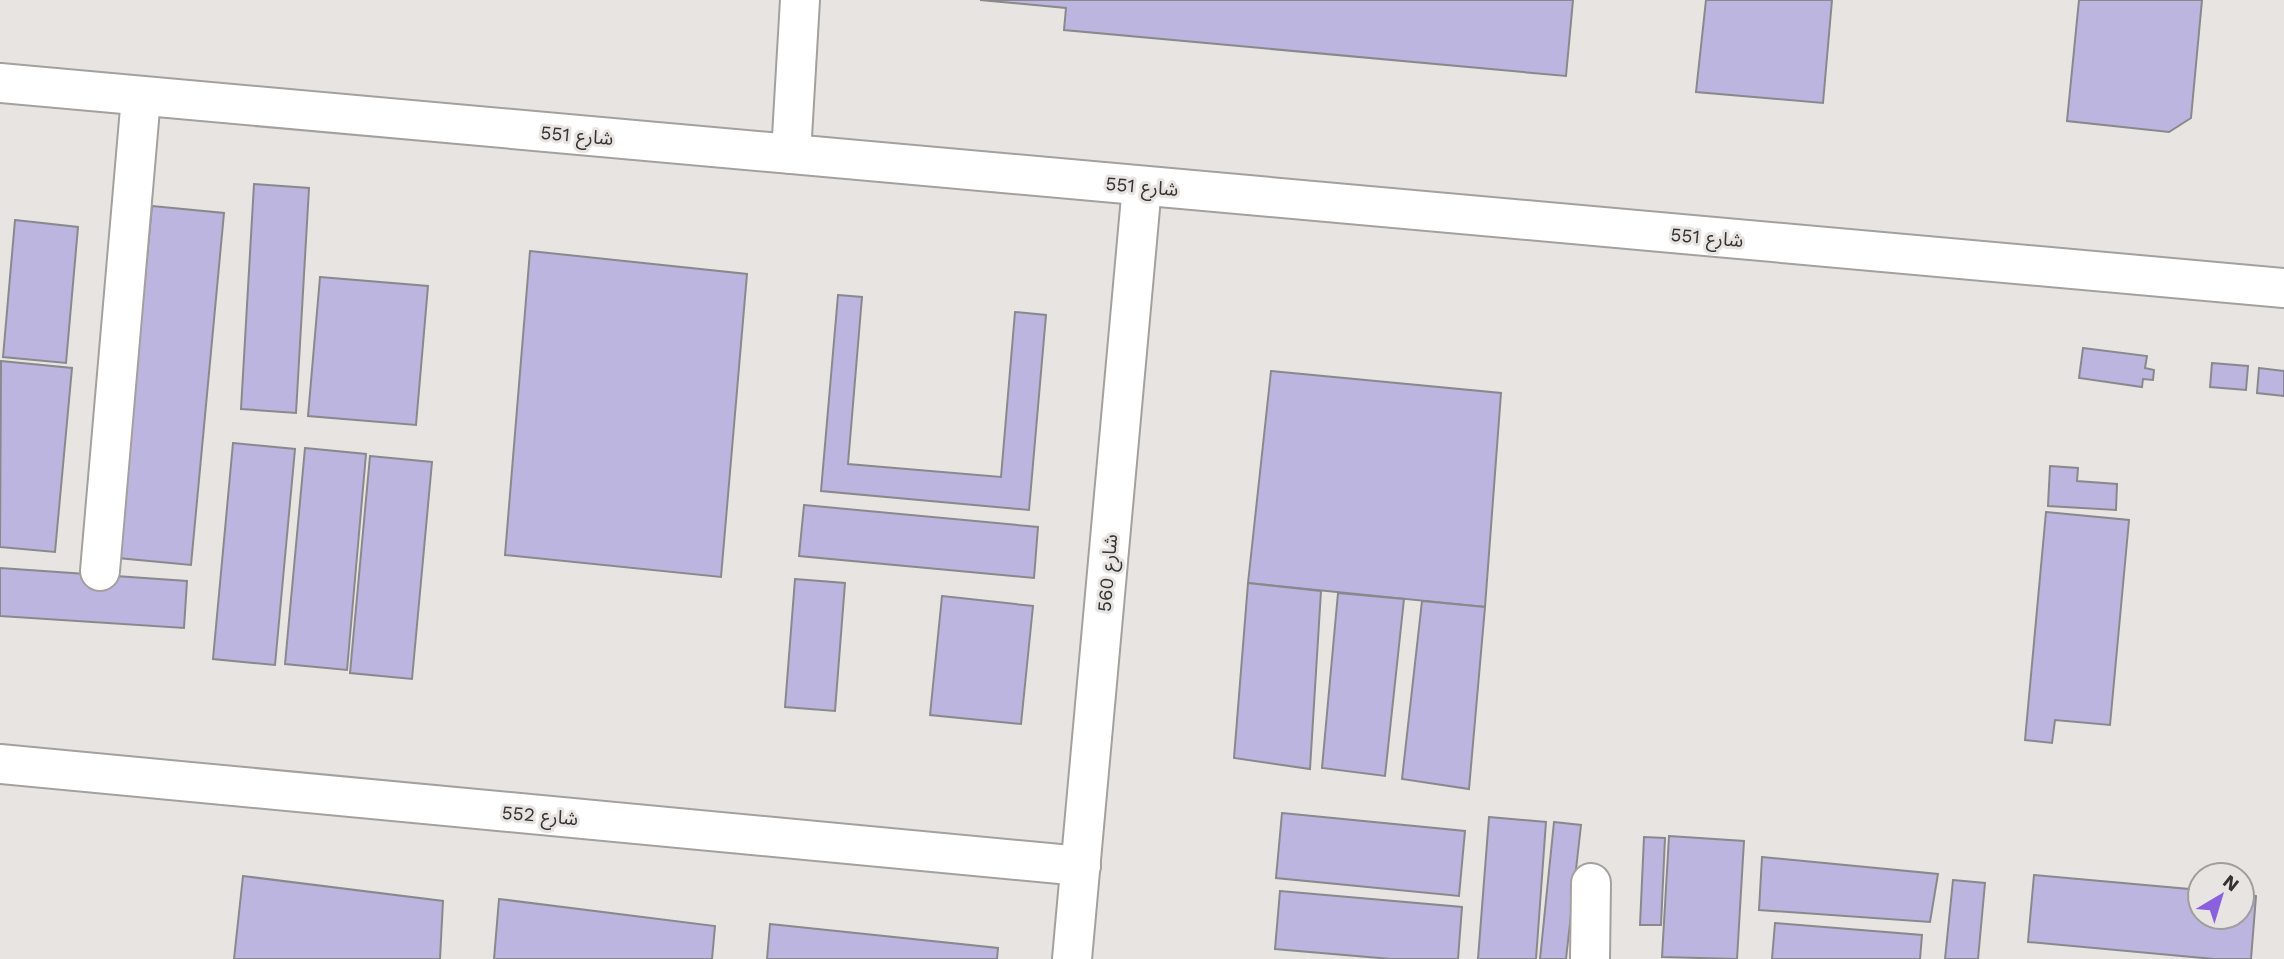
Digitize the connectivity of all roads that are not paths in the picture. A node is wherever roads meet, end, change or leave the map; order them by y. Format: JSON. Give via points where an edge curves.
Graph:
{"nodes":[{"id":1,"x":800,"y":0,"type":"edge"},
{"id":2,"x":0,"y":83,"type":"edge"},
{"id":3,"x":141,"y":97,"type":"junction"},
{"id":4,"x":791,"y":154,"type":"junction"},
{"id":5,"x":1142,"y":186,"type":"junction"},
{"id":6,"x":2284,"y":288,"type":"edge"},
{"id":7,"x":100,"y":571,"type":"dead end"},
{"id":8,"x":0,"y":764,"type":"edge"},
{"id":9,"x":1081,"y":866,"type":"junction"},
{"id":10,"x":1591,"y":883,"type":"dead end"},
{"id":11,"x":1072,"y":959,"type":"edge"},
{"id":12,"x":1590,"y":959,"type":"edge"}],
"edges":[{"from":1,"to":4,"type":"street"},
{"from":2,"to":3,"type":"street","name":"شارع 551"},
{"from":3,"to":4,"type":"street","name":"شارع 551"},
{"from":3,"to":7,"type":"street"},
{"from":4,"to":5,"type":"street","name":"شارع 551"},
{"from":5,"to":6,"type":"street","name":"شارع 551"},
{"from":5,"to":9,"type":"street","name":"شارع 560"},
{"from":8,"to":9,"type":"street","name":"شارع 552"},
{"from":9,"to":11,"type":"street","name":"شارع 560"},
{"from":10,"to":12,"type":"street"}]}
